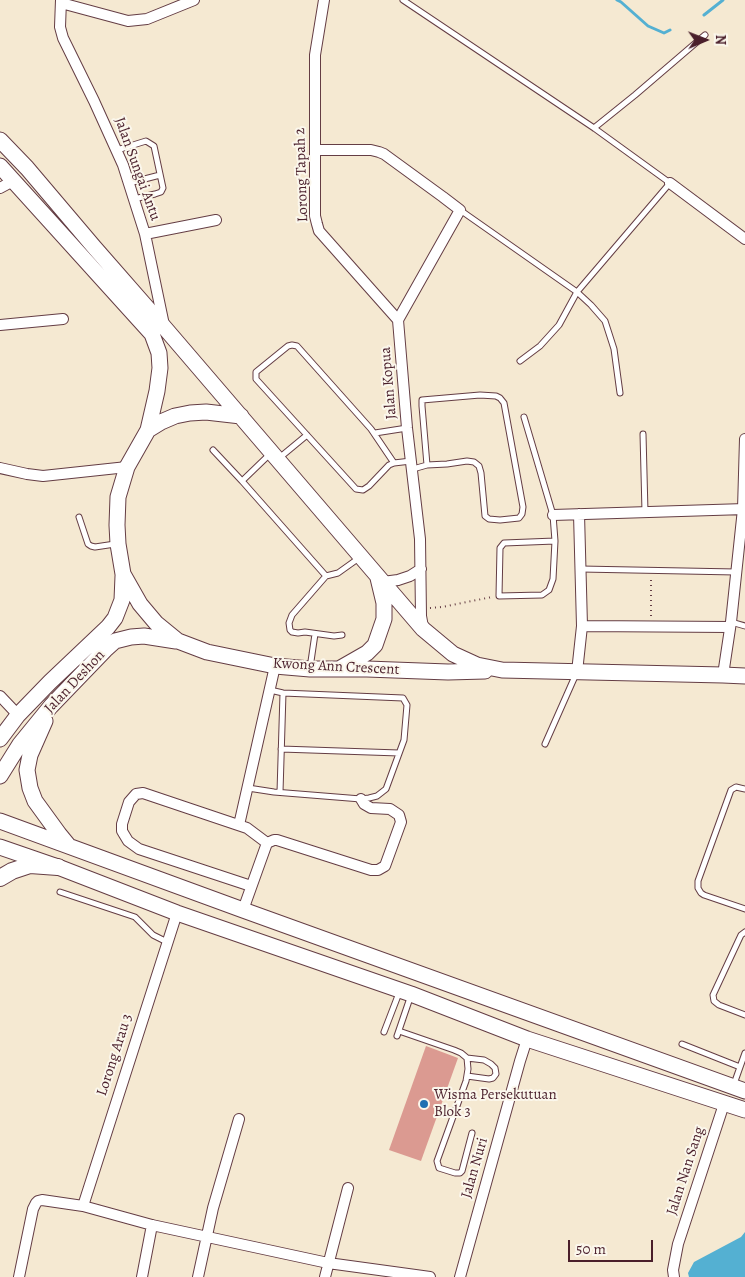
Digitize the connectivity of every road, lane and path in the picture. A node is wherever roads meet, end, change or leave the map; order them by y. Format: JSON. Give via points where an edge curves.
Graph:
{"nodes":[{"id":1,"x":194,"y":0,"type":"edge"},
{"id":2,"x":324,"y":0,"type":"edge"},
{"id":3,"x":403,"y":0,"type":"edge"},
{"id":4,"x":61,"y":2,"type":"edge"},
{"id":5,"x":705,"y":35,"type":"dead end"},
{"id":6,"x":594,"y":128,"type":"junction"},
{"id":7,"x":0,"y":140,"type":"edge"},
{"id":8,"x":117,"y":150,"type":"junction"},
{"id":9,"x":315,"y":150,"type":"junction"},
{"id":10,"x":0,"y":166,"type":"edge"},
{"id":11,"x":160,"y":175,"type":"junction"},
{"id":12,"x":130,"y":183,"type":"junction"},
{"id":13,"x":670,"y":183,"type":"junction"},
{"id":14,"x":7,"y":184,"type":"edge"},
{"id":15,"x":134,"y":199,"type":"junction"},
{"id":16,"x":460,"y":210,"type":"junction"},
{"id":17,"x":216,"y":220,"type":"dead end"},
{"id":18,"x":145,"y":234,"type":"junction"},
{"id":19,"x":745,"y":239,"type":"edge"},
{"id":20,"x":578,"y":292,"type":"junction"},
{"id":21,"x":62,"y":319,"type":"dead end"},
{"id":22,"x":398,"y":320,"type":"junction"},
{"id":23,"x":0,"y":326,"type":"edge"},
{"id":24,"x":164,"y":327,"type":"junction"},
{"id":25,"x":520,"y":361,"type":"dead end"},
{"id":26,"x":620,"y":393,"type":"dead end"},
{"id":27,"x":240,"y":416,"type":"junction"},
{"id":28,"x":524,"y":417,"type":"dead end"},
{"id":29,"x":408,"y":428,"type":"junction"},
{"id":30,"x":148,"y":430,"type":"junction"},
{"id":31,"x":375,"y":433,"type":"junction"},
{"id":32,"x":643,"y":434,"type":"dead end"},
{"id":33,"x":307,"y":436,"type":"junction"},
{"id":34,"x":745,"y":439,"type":"edge"},
{"id":35,"x":213,"y":450,"type":"dead end"},
{"id":36,"x":275,"y":456,"type":"junction"},
{"id":37,"x":394,"y":463,"type":"junction"},
{"id":38,"x":412,"y":465,"type":"junction"},
{"id":39,"x":427,"y":465,"type":"junction"},
{"id":40,"x":127,"y":467,"type":"junction"},
{"id":41,"x":0,"y":468,"type":"edge"},
{"id":42,"x":242,"y":481,"type":"junction"},
{"id":43,"x":744,"y":509,"type":"edge"},
{"id":44,"x":645,"y":512,"type":"junction"},
{"id":45,"x":579,"y":514,"type":"junction"},
{"id":46,"x":553,"y":515,"type":"junction"},
{"id":47,"x":79,"y":517,"type":"dead end"},
{"id":48,"x":555,"y":541,"type":"junction"},
{"id":49,"x":118,"y":544,"type":"junction"},
{"id":50,"x":362,"y":557,"type":"junction"},
{"id":51,"x":421,"y":569,"type":"junction"},
{"id":52,"x":580,"y":569,"type":"junction"},
{"id":53,"x":652,"y":571,"type":"junction"},
{"id":54,"x":123,"y":574,"type":"junction"},
{"id":55,"x":326,"y":576,"type":"junction"},
{"id":56,"x":380,"y":578,"type":"junction"},
{"id":57,"x":739,"y":579,"type":"edge"},
{"id":58,"x":499,"y":596,"type":"junction"},
{"id":59,"x":421,"y":609,"type":"junction"},
{"id":60,"x":730,"y":624,"type":"junction"},
{"id":61,"x":582,"y":626,"type":"junction"},
{"id":62,"x":651,"y":626,"type":"junction"},
{"id":63,"x":745,"y":626,"type":"edge"},
{"id":64,"x":423,"y":629,"type":"junction"},
{"id":65,"x":315,"y":634,"type":"junction"},
{"id":66,"x":342,"y":635,"type":"dead end"},
{"id":67,"x":178,"y":641,"type":"junction"},
{"id":68,"x":275,"y":666,"type":"junction"},
{"id":69,"x":310,"y":669,"type":"junction"},
{"id":70,"x":338,"y":670,"type":"junction"},
{"id":71,"x":502,"y":670,"type":"junction"},
{"id":72,"x":577,"y":672,"type":"junction"},
{"id":73,"x":723,"y":675,"type":"junction"},
{"id":74,"x":745,"y":676,"type":"edge"},
{"id":75,"x":270,"y":690,"type":"junction"},
{"id":76,"x":283,"y":693,"type":"junction"},
{"id":77,"x":0,"y":696,"type":"edge"},
{"id":78,"x":51,"y":706,"type":"junction"},
{"id":79,"x":18,"y":715,"type":"junction"},
{"id":80,"x":0,"y":739,"type":"edge"},
{"id":81,"x":545,"y":744,"type":"dead end"},
{"id":82,"x":282,"y":749,"type":"junction"},
{"id":83,"x":399,"y":753,"type":"junction"},
{"id":84,"x":0,"y":776,"type":"edge"},
{"id":85,"x":248,"y":788,"type":"junction"},
{"id":86,"x":745,"y":789,"type":"edge"},
{"id":87,"x":280,"y":792,"type":"junction"},
{"id":88,"x":361,"y":799,"type":"junction"},
{"id":89,"x":0,"y":821,"type":"edge"},
{"id":90,"x":239,"y":825,"type":"junction"},
{"id":91,"x":267,"y":843,"type":"junction"},
{"id":92,"x":69,"y":846,"type":"junction"},
{"id":93,"x":0,"y":847,"type":"edge"},
{"id":94,"x":58,"y":867,"type":"junction"},
{"id":95,"x":0,"y":878,"type":"edge"},
{"id":96,"x":251,"y":886,"type":"junction"},
{"id":97,"x":60,"y":892,"type":"dead end"},
{"id":98,"x":745,"y":909,"type":"edge"},
{"id":99,"x":243,"y":910,"type":"junction"},
{"id":100,"x":176,"y":913,"type":"junction"},
{"id":101,"x":745,"y":932,"type":"edge"},
{"id":102,"x":166,"y":942,"type":"junction"},
{"id":103,"x":405,"y":992,"type":"junction"},
{"id":104,"x":745,"y":1015,"type":"edge"},
{"id":105,"x":384,"y":1032,"type":"dead end"},
{"id":106,"x":527,"y":1039,"type":"junction"},
{"id":107,"x":682,"y":1044,"type":"dead end"},
{"id":108,"x":745,"y":1053,"type":"edge"},
{"id":109,"x":467,"y":1058,"type":"junction"},
{"id":110,"x":740,"y":1067,"type":"junction"},
{"id":111,"x":467,"y":1076,"type":"junction"},
{"id":112,"x":739,"y":1089,"type":"edge"},
{"id":113,"x":724,"y":1104,"type":"junction"},
{"id":114,"x":745,"y":1110,"type":"edge"},
{"id":115,"x":239,"y":1119,"type":"dead end"},
{"id":116,"x":472,"y":1133,"type":"dead end"},
{"id":117,"x":348,"y":1188,"type":"dead end"},
{"id":118,"x":83,"y":1206,"type":"junction"},
{"id":119,"x":152,"y":1225,"type":"junction"},
{"id":120,"x":206,"y":1238,"type":"junction"},
{"id":121,"x":328,"y":1263,"type":"junction"},
{"id":122,"x":19,"y":1277,"type":"edge"},
{"id":123,"x":142,"y":1277,"type":"edge"},
{"id":124,"x":198,"y":1277,"type":"edge"},
{"id":125,"x":325,"y":1277,"type":"edge"},
{"id":126,"x":430,"y":1277,"type":"edge"},
{"id":127,"x":460,"y":1277,"type":"edge"},
{"id":128,"x":674,"y":1277,"type":"edge"}],
"edges":[{"from":1,"to":4,"type":"street","via":[[147,19],[128,21]]},
{"from":2,"to":9,"type":"street","name":"Lorong Tapah 2","via":[[315,55]]},
{"from":3,"to":6,"type":"lane"},
{"from":4,"to":8,"type":"street","name":"Jalan Sungai Antu","via":[[63,38]]},
{"from":5,"to":6,"type":"lane"},
{"from":6,"to":13,"type":"lane"},
{"from":7,"to":24,"type":"main road"},
{"from":8,"to":11,"type":"lane","via":[[146,141],[150,143],[154,146]]},
{"from":8,"to":12,"type":"street","name":"Jalan Sungai Antu"},
{"from":9,"to":16,"type":"street","via":[[379,152]]},
{"from":9,"to":22,"type":"street","name":"Lorong Tapah 2","via":[[315,216],[319,232]]},
{"from":10,"to":14,"type":"main road","name":"Kwong Ann Crescent"},
{"from":11,"to":12,"type":"lane"},
{"from":11,"to":15,"type":"lane","via":[[161,192]]},
{"from":12,"to":15,"type":"street","name":"Jalan Sungai Antu"},
{"from":13,"to":19,"type":"street"},
{"from":13,"to":20,"type":"lane"},
{"from":14,"to":30,"type":"main road","name":"Kwong Ann Crescent","via":[[152,334],[160,368]]},
{"from":15,"to":18,"type":"street","name":"Jalan Sungai Antu"},
{"from":16,"to":20,"type":"lane"},
{"from":16,"to":22,"type":"street"},
{"from":17,"to":18,"type":"street"},
{"from":18,"to":24,"type":"street","name":"Jalan Sungai Antu"},
{"from":20,"to":25,"type":"lane","via":[[559,325],[540,346]]},
{"from":20,"to":26,"type":"lane","via":[[605,320],[614,350]]},
{"from":21,"to":23,"type":"street"},
{"from":22,"to":29,"type":"street","name":"Jalan Kopua"},
{"from":24,"to":27,"type":"main road"},
{"from":27,"to":30,"type":"main road","via":[[190,413],[175,416]]},
{"from":27,"to":36,"type":"main road"},
{"from":28,"to":46,"type":"lane"},
{"from":29,"to":31,"type":"lane"},
{"from":29,"to":38,"type":"street","name":"Jalan Kopua"},
{"from":30,"to":40,"type":"main road","name":"Kwong Ann Crescent"},
{"from":31,"to":33,"type":"lane","via":[[297,346],[292,345],[255,375]]},
{"from":31,"to":37,"type":"lane"},
{"from":32,"to":44,"type":"lane"},
{"from":33,"to":36,"type":"lane"},
{"from":33,"to":37,"type":"lane","via":[[356,489],[370,486]]},
{"from":34,"to":43,"type":"street"},
{"from":35,"to":42,"type":"lane"},
{"from":36,"to":42,"type":"lane"},
{"from":36,"to":50,"type":"main road"},
{"from":37,"to":38,"type":"lane"},
{"from":38,"to":39,"type":"lane"},
{"from":38,"to":51,"type":"street","name":"Jalan Kopua"},
{"from":39,"to":39,"type":"lane","via":[[422,400],[480,395],[500,398],[504,403],[522,514],[518,518],[500,520],[485,516],[481,473],[474,462]]},
{"from":40,"to":41,"type":"street","via":[[43,476]]},
{"from":40,"to":49,"type":"main road","name":"Kwong Ann Crescent","via":[[118,497]]},
{"from":42,"to":55,"type":"lane"},
{"from":43,"to":44,"type":"street"},
{"from":43,"to":57,"type":"street"},
{"from":44,"to":45,"type":"street"},
{"from":45,"to":46,"type":"street"},
{"from":45,"to":52,"type":"street"},
{"from":46,"to":48,"type":"lane"},
{"from":47,"to":49,"type":"lane","via":[[88,544],[94,547]]},
{"from":48,"to":58,"type":"lane","via":[[553,579],[549,590],[542,596]]},
{"from":48,"to":58,"type":"lane","via":[[504,543],[500,548]]},
{"from":49,"to":54,"type":"main road","name":"Kwong Ann Crescent"},
{"from":50,"to":55,"type":"lane","via":[[338,573]]},
{"from":50,"to":56,"type":"main road"},
{"from":51,"to":56,"type":"street","via":[[398,580]]},
{"from":51,"to":59,"type":"street","name":"Jalan Kopua"},
{"from":52,"to":53,"type":"lane"},
{"from":52,"to":61,"type":"street"},
{"from":53,"to":57,"type":"lane"},
{"from":53,"to":62,"type":"path"},
{"from":54,"to":67,"type":"main road","name":"Kwong Ann Crescent","via":[[140,604]]},
{"from":54,"to":79,"type":"main road","name":"Jalan Deshon","via":[[122,600],[115,618]]},
{"from":55,"to":65,"type":"lane","via":[[292,615],[289,623],[292,632]]},
{"from":56,"to":64,"type":"main road"},
{"from":56,"to":70,"type":"main road","via":[[384,619],[375,645]]},
{"from":57,"to":60,"type":"street"},
{"from":58,"to":59,"type":"path"},
{"from":59,"to":64,"type":"street","name":"Jalan Kopua"},
{"from":60,"to":62,"type":"street"},
{"from":60,"to":63,"type":"lane"},
{"from":60,"to":73,"type":"street"},
{"from":61,"to":62,"type":"street"},
{"from":61,"to":72,"type":"street"},
{"from":64,"to":71,"type":"main road","via":[[453,654],[477,665]]},
{"from":65,"to":66,"type":"lane"},
{"from":65,"to":69,"type":"lane"},
{"from":67,"to":68,"type":"main road","name":"Kwong Ann Crescent","via":[[207,652]]},
{"from":67,"to":78,"type":"main road","name":"Jalan Deshon","via":[[144,636],[116,642]]},
{"from":68,"to":69,"type":"main road","name":"Kwong Ann Crescent"},
{"from":68,"to":75,"type":"street"},
{"from":69,"to":70,"type":"main road","name":"Kwong Ann Crescent"},
{"from":70,"to":71,"type":"main road","name":"Kwong Ann Crescent"},
{"from":71,"to":72,"type":"main road"},
{"from":72,"to":73,"type":"main road"},
{"from":72,"to":81,"type":"lane"},
{"from":73,"to":74,"type":"main road"},
{"from":75,"to":76,"type":"lane"},
{"from":75,"to":85,"type":"street"},
{"from":76,"to":82,"type":"lane"},
{"from":76,"to":83,"type":"lane","via":[[403,698],[407,704],[404,740]]},
{"from":77,"to":79,"type":"street"},
{"from":78,"to":84,"type":"main road","name":"Jalan Deshon","via":[[20,744]]},
{"from":78,"to":92,"type":"main road","via":[[27,770],[36,802]]},
{"from":79,"to":80,"type":"main road","name":"Jalan Deshon"},
{"from":82,"to":83,"type":"lane"},
{"from":82,"to":87,"type":"lane"},
{"from":83,"to":88,"type":"lane","via":[[386,789],[378,796]]},
{"from":85,"to":87,"type":"lane"},
{"from":85,"to":90,"type":"street"},
{"from":86,"to":98,"type":"lane","via":[[736,787],[731,790],[698,881],[698,888],[704,895]]},
{"from":87,"to":88,"type":"lane"},
{"from":88,"to":91,"type":"street","via":[[370,808],[390,810],[399,815],[401,822],[385,866],[378,870],[277,840]]},
{"from":89,"to":92,"type":"main road"},
{"from":90,"to":91,"type":"street"},
{"from":90,"to":96,"type":"street","via":[[143,793],[136,794],[129,802],[122,831],[128,841],[139,849]]},
{"from":91,"to":96,"type":"street"},
{"from":92,"to":99,"type":"main road"},
{"from":93,"to":94,"type":"main road"},
{"from":94,"to":95,"type":"main road","via":[[30,865]]},
{"from":94,"to":100,"type":"main road"},
{"from":96,"to":99,"type":"street"},
{"from":97,"to":102,"type":"lane","via":[[135,917],[152,935]]},
{"from":99,"to":112,"type":"main road"},
{"from":100,"to":102,"type":"street","name":"Lorong Arau 3"},
{"from":100,"to":103,"type":"main road"},
{"from":101,"to":104,"type":"lane","via":[[713,995],[719,1005]]},
{"from":102,"to":118,"type":"street","name":"Lorong Arau 3"},
{"from":103,"to":105,"type":"lane"},
{"from":103,"to":106,"type":"main road"},
{"from":103,"to":109,"type":"lane","via":[[398,1034],[454,1050]]},
{"from":106,"to":113,"type":"main road"},
{"from":106,"to":127,"type":"street","name":"Jalan Nuri"},
{"from":107,"to":110,"type":"lane"},
{"from":108,"to":110,"type":"lane"},
{"from":109,"to":111,"type":"lane"},
{"from":109,"to":111,"type":"lane","via":[[496,1068],[493,1078]]},
{"from":110,"to":112,"type":"lane"},
{"from":111,"to":116,"type":"lane","via":[[437,1161],[439,1168],[455,1173],[462,1171]]},
{"from":113,"to":114,"type":"main road"},
{"from":113,"to":128,"type":"street","name":"Jalan Nan Sang","via":[[678,1244]]},
{"from":115,"to":120,"type":"street"},
{"from":117,"to":121,"type":"street"},
{"from":118,"to":119,"type":"street"},
{"from":118,"to":122,"type":"street","via":[[38,1200],[33,1209]]},
{"from":119,"to":120,"type":"street"},
{"from":119,"to":123,"type":"street"},
{"from":120,"to":121,"type":"street"},
{"from":120,"to":124,"type":"street"},
{"from":121,"to":125,"type":"street"},
{"from":121,"to":126,"type":"street"}]}
